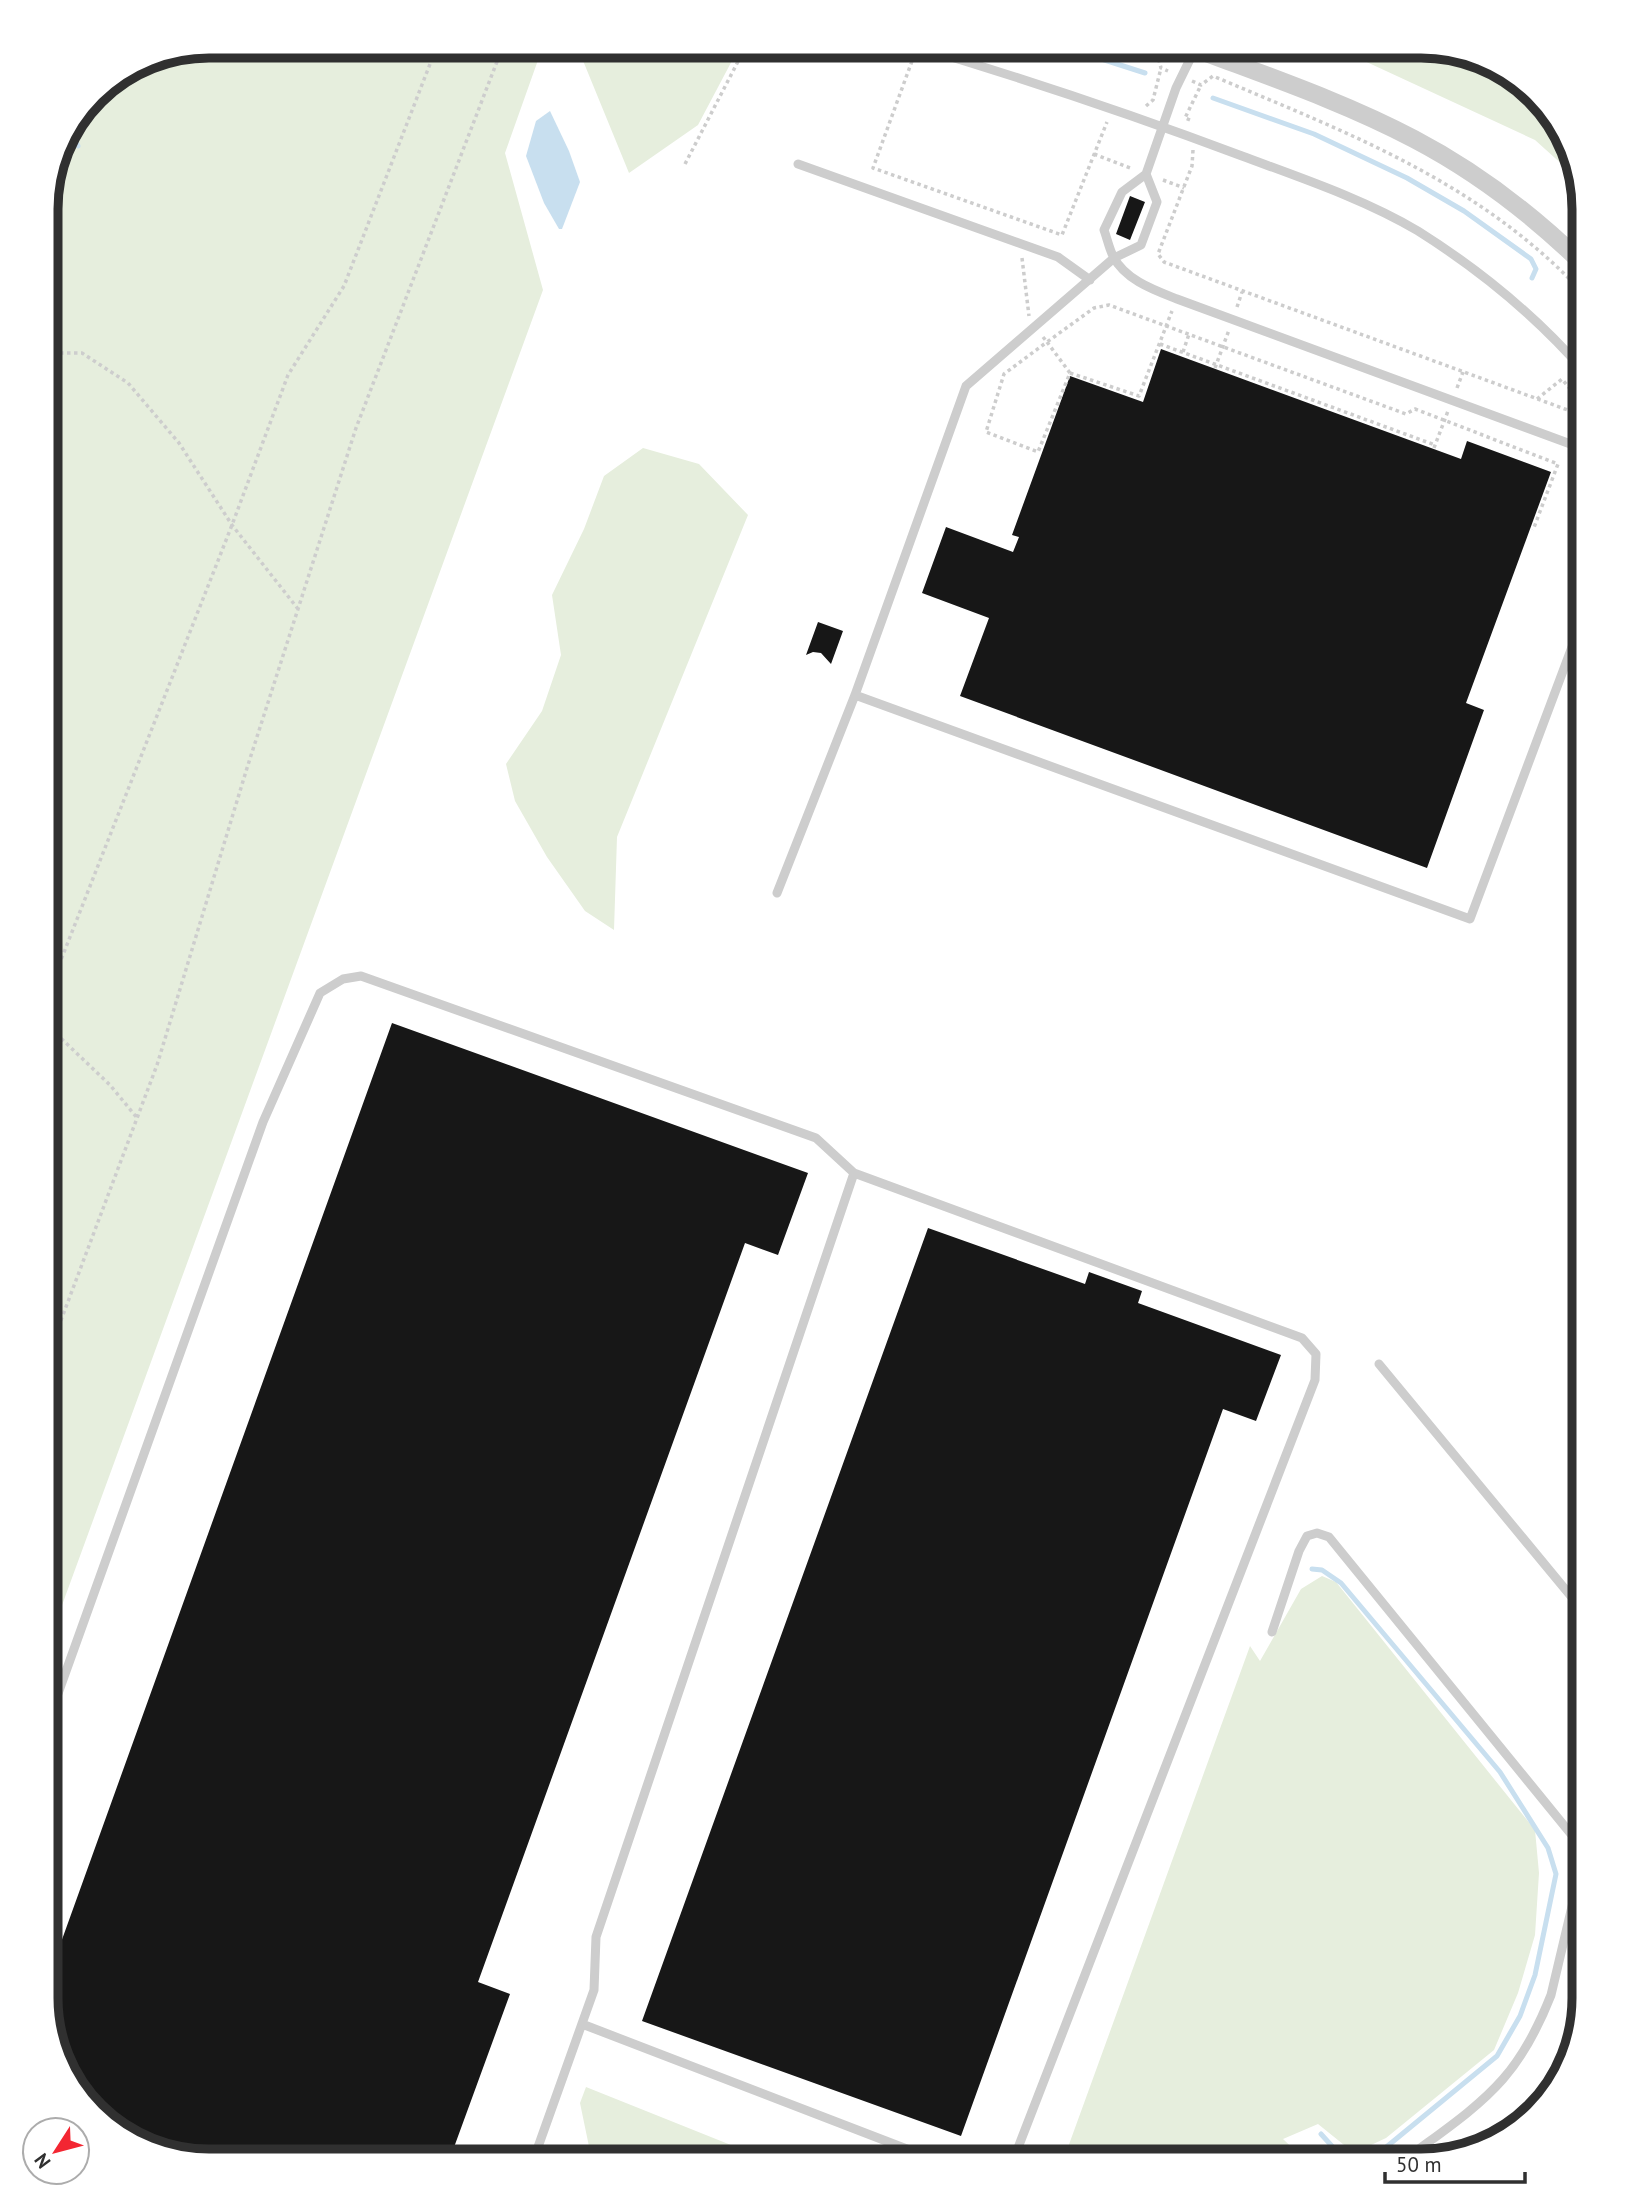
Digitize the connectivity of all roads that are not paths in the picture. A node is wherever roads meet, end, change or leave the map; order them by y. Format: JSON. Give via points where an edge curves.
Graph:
{"nodes":[{"id":1,"x":954,"y":58,"type":"edge"},
{"id":2,"x":1188,"y":58,"type":"edge"},
{"id":3,"x":1220,"y":58,"type":"edge"},
{"id":4,"x":1163,"y":126,"type":"junction"},
{"id":5,"x":798,"y":164,"type":"dead end"},
{"id":6,"x":1146,"y":174,"type":"junction"},
{"id":7,"x":1572,"y":253,"type":"edge"},
{"id":8,"x":1114,"y":258,"type":"junction"},
{"id":9,"x":1090,"y":280,"type":"junction"},
{"id":10,"x":1572,"y":358,"type":"edge"},
{"id":11,"x":1572,"y":445,"type":"edge"},
{"id":12,"x":1572,"y":647,"type":"edge"},
{"id":13,"x":855,"y":695,"type":"junction"},
{"id":14,"x":778,"y":893,"type":"dead end"},
{"id":15,"x":854,"y":1173,"type":"junction"},
{"id":16,"x":1379,"y":1364,"type":"dead end"},
{"id":17,"x":1572,"y":1597,"type":"edge"},
{"id":18,"x":1272,"y":1632,"type":"dead end"},
{"id":19,"x":58,"y":1694,"type":"edge"},
{"id":20,"x":1572,"y":1835,"type":"edge"},
{"id":21,"x":1572,"y":1907,"type":"edge"},
{"id":22,"x":582,"y":2024,"type":"junction"},
{"id":23,"x":537,"y":2149,"type":"edge"},
{"id":24,"x":907,"y":2149,"type":"edge"},
{"id":25,"x":1018,"y":2149,"type":"edge"},
{"id":26,"x":1418,"y":2149,"type":"edge"}],
"edges":[{"from":1,"to":4,"type":"lane"},
{"from":2,"to":4,"type":"lane"},
{"from":3,"to":7,"type":"street","via":[[1415,139],[1510,201]]},
{"from":4,"to":6,"type":"lane"},
{"from":4,"to":10,"type":"lane","via":[[1347,197],[1416,230],[1505,292]]},
{"from":5,"to":9,"type":"lane","via":[[1058,257]]},
{"from":6,"to":8,"type":"lane","via":[[1122,192],[1104,230]]},
{"from":6,"to":8,"type":"lane","via":[[1157,202],[1141,245]]},
{"from":8,"to":9,"type":"lane"},
{"from":8,"to":11,"type":"lane","via":[[1145,286]]},
{"from":9,"to":13,"type":"lane","via":[[966,386]]},
{"from":12,"to":13,"type":"lane","via":[[1469,919]]},
{"from":13,"to":14,"type":"lane"},
{"from":15,"to":19,"type":"lane","via":[[816,1138],[362,976],[343,979],[320,993],[263,1122]]},
{"from":15,"to":22,"type":"lane","via":[[596,1937],[594,1990]]},
{"from":15,"to":25,"type":"lane","via":[[1302,1338],[1316,1354],[1315,1380]]},
{"from":16,"to":17,"type":"lane"},
{"from":18,"to":20,"type":"lane","via":[[1307,1536],[1329,1537]]},
{"from":21,"to":26,"type":"lane","via":[[1551,1995],[1517,2061],[1476,2104]]},
{"from":22,"to":23,"type":"lane"},
{"from":22,"to":24,"type":"lane"}]}
